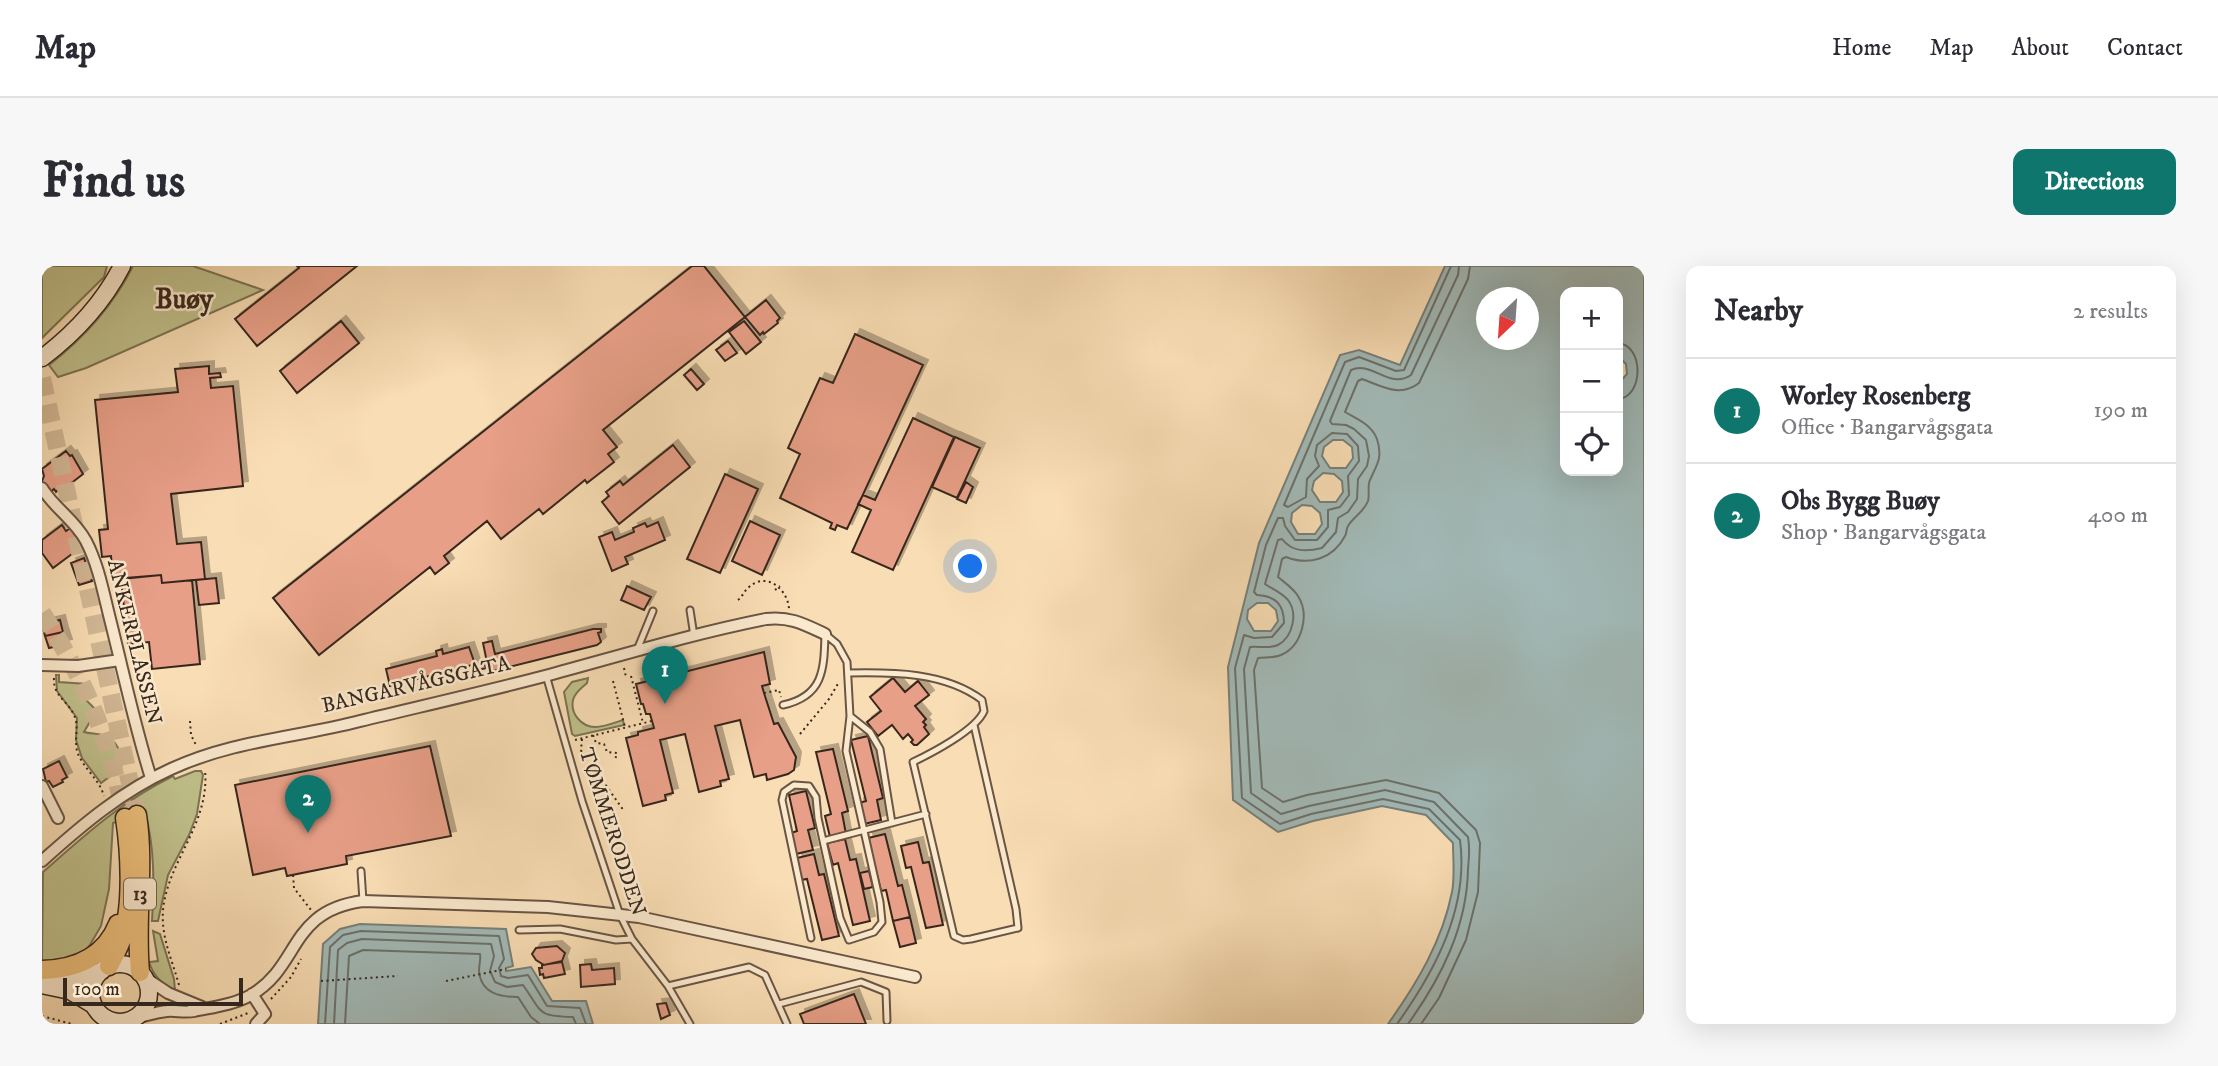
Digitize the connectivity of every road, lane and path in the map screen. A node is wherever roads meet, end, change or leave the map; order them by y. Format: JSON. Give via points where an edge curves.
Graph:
{"nodes":[{"id":1,"x":122,"y":266,"type":"edge"},
{"id":2,"x":42,"y":358,"type":"edge"},
{"id":3,"x":42,"y":488,"type":"edge"},
{"id":4,"x":45,"y":501,"type":"edge"},
{"id":5,"x":780,"y":586,"type":"junction"},
{"id":6,"x":775,"y":590,"type":"dead end"},
{"id":7,"x":738,"y":600,"type":"dead end"},
{"id":8,"x":789,"y":609,"type":"dead end"},
{"id":9,"x":690,"y":610,"type":"dead end"},
{"id":10,"x":653,"y":611,"type":"dead end"},
{"id":11,"x":825,"y":634,"type":"junction"},
{"id":12,"x":694,"y":636,"type":"junction"},
{"id":13,"x":637,"y":650,"type":"junction"},
{"id":14,"x":120,"y":660,"type":"junction"},
{"id":15,"x":42,"y":665,"type":"edge"},
{"id":16,"x":55,"y":666,"type":"junction"},
{"id":17,"x":623,"y":667,"type":"dead end"},
{"id":18,"x":667,"y":667,"type":"dead end"},
{"id":19,"x":848,"y":669,"type":"junction"},
{"id":20,"x":546,"y":675,"type":"junction"},
{"id":21,"x":670,"y":675,"type":"dead end"},
{"id":22,"x":631,"y":676,"type":"dead end"},
{"id":23,"x":626,"y":677,"type":"dead end"},
{"id":24,"x":613,"y":681,"type":"dead end"},
{"id":25,"x":764,"y":693,"type":"dead end"},
{"id":26,"x":783,"y":705,"type":"joint"},
{"id":27,"x":850,"y":716,"type":"junction"},
{"id":28,"x":190,"y":721,"type":"dead end"},
{"id":29,"x":652,"y":721,"type":"dead end"},
{"id":30,"x":643,"y":723,"type":"junction"},
{"id":31,"x":974,"y":725,"type":"junction"},
{"id":32,"x":625,"y":727,"type":"junction"},
{"id":33,"x":800,"y":734,"type":"dead end"},
{"id":34,"x":593,"y":735,"type":"junction"},
{"id":35,"x":582,"y":738,"type":"junction"},
{"id":36,"x":566,"y":742,"type":"junction"},
{"id":37,"x":198,"y":748,"type":"dead end"},
{"id":38,"x":615,"y":760,"type":"dead end"},
{"id":39,"x":205,"y":765,"type":"dead end"},
{"id":40,"x":150,"y":778,"type":"junction"},
{"id":41,"x":42,"y":786,"type":"edge"},
{"id":42,"x":104,"y":797,"type":"dead end"},
{"id":43,"x":624,"y":811,"type":"dead end"},
{"id":44,"x":926,"y":814,"type":"junction"},
{"id":45,"x":58,"y":818,"type":"dead end"},
{"id":46,"x":892,"y":823,"type":"junction"},
{"id":47,"x":863,"y":831,"type":"junction"},
{"id":48,"x":823,"y":841,"type":"junction"},
{"id":49,"x":42,"y":861,"type":"edge"},
{"id":50,"x":361,"y":871,"type":"dead end"},
{"id":51,"x":293,"y":875,"type":"dead end"},
{"id":52,"x":128,"y":898,"type":"junction"},
{"id":53,"x":363,"y":901,"type":"junction"},
{"id":54,"x":312,"y":912,"type":"dead end"},
{"id":55,"x":620,"y":915,"type":"junction"},
{"id":56,"x":519,"y":930,"type":"dead end"},
{"id":57,"x":811,"y":938,"type":"dead end"},
{"id":58,"x":632,"y":939,"type":"junction"},
{"id":59,"x":105,"y":968,"type":"junction"},
{"id":60,"x":506,"y":969,"type":"dead end"},
{"id":61,"x":42,"y":971,"type":"edge"},
{"id":62,"x":142,"y":975,"type":"junction"},
{"id":63,"x":398,"y":976,"type":"dead end"},
{"id":64,"x":915,"y":977,"type":"dead end"},
{"id":65,"x":321,"y":981,"type":"dead end"},
{"id":66,"x":446,"y":981,"type":"dead end"},
{"id":67,"x":42,"y":985,"type":"edge"},
{"id":68,"x":668,"y":986,"type":"junction"},
{"id":69,"x":180,"y":989,"type":"dead end"},
{"id":70,"x":252,"y":994,"type":"junction"},
{"id":71,"x":779,"y":1004,"type":"junction"},
{"id":72,"x":93,"y":1005,"type":"junction"},
{"id":73,"x":261,"y":1006,"type":"junction"},
{"id":74,"x":202,"y":1007,"type":"junction"},
{"id":75,"x":42,"y":1016,"type":"edge"},
{"id":76,"x":135,"y":1018,"type":"junction"},
{"id":77,"x":887,"y":1021,"type":"dead end"},
{"id":78,"x":72,"y":1024,"type":"edge"},
{"id":79,"x":220,"y":1024,"type":"edge"},
{"id":80,"x":256,"y":1024,"type":"edge"},
{"id":81,"x":690,"y":1024,"type":"edge"},
{"id":82,"x":787,"y":1024,"type":"edge"}],
"edges":[{"from":1,"to":2,"type":"main road","via":[[86,318]]},
{"from":3,"to":4,"type":"street","name":"ANKERPLASSEN"},
{"from":4,"to":14,"type":"street","name":"ANKERPLASSEN","via":[[78,529],[90,550]]},
{"from":5,"to":6,"type":"path"},
{"from":5,"to":7,"type":"path","via":[[759,581]]},
{"from":5,"to":8,"type":"path"},
{"from":9,"to":12,"type":"lane"},
{"from":10,"to":13,"type":"lane"},
{"from":11,"to":12,"type":"street","name":"BANGARVÅGSGATA","via":[[782,617]]},
{"from":11,"to":19,"type":"lane","via":[[840,648]]},
{"from":11,"to":26,"type":"lane","via":[[824,664],[815,688]]},
{"from":12,"to":13,"type":"street","name":"BANGARVÅGSGATA"},
{"from":13,"to":20,"type":"street","name":"BANGARVÅGSGATA"},
{"from":14,"to":16,"type":"street"},
{"from":14,"to":40,"type":"street","name":"ANKERPLASSEN"},
{"from":15,"to":16,"type":"street"},
{"from":16,"to":42,"type":"path","via":[[54,689],[75,718],[79,755]]},
{"from":17,"to":23,"type":"path"},
{"from":18,"to":21,"type":"path"},
{"from":19,"to":27,"type":"lane"},
{"from":19,"to":31,"type":"lane","via":[[894,672],[952,685],[982,700],[984,711]]},
{"from":19,"to":33,"type":"path"},
{"from":20,"to":36,"type":"lane","name":"TØMMERODDEN"},
{"from":20,"to":40,"type":"street","name":"BANGARVÅGSGATA","via":[[349,724],[234,746]]},
{"from":22,"to":30,"type":"path"},
{"from":24,"to":32,"type":"path"},
{"from":25,"to":26,"type":"path","via":[[779,690]]},
{"from":27,"to":46,"type":"lane","via":[[870,732],[880,749]]},
{"from":27,"to":47,"type":"lane","via":[[846,751]]},
{"from":28,"to":37,"type":"path"},
{"from":29,"to":30,"type":"path"},
{"from":30,"to":32,"type":"path"},
{"from":31,"to":44,"type":"lane","via":[[913,762]]},
{"from":31,"to":44,"type":"lane","via":[[1018,929],[963,940],[954,936]]},
{"from":32,"to":34,"type":"path"},
{"from":34,"to":35,"type":"path"},
{"from":34,"to":38,"type":"path","via":[[607,752],[617,753]]},
{"from":35,"to":36,"type":"path"},
{"from":35,"to":43,"type":"path","via":[[585,764]]},
{"from":36,"to":55,"type":"lane","name":"TØMMERODDEN"},
{"from":39,"to":69,"type":"path","via":[[197,824],[163,909],[164,938]]},
{"from":40,"to":49,"type":"street","name":"BANGARVÅGSGATA","via":[[100,811]]},
{"from":41,"to":45,"type":"street"},
{"from":44,"to":46,"type":"lane"},
{"from":46,"to":47,"type":"lane"},
{"from":47,"to":48,"type":"lane"},
{"from":47,"to":48,"type":"lane","via":[[882,922],[874,932],[849,940]]},
{"from":48,"to":57,"type":"lane","via":[[814,791],[805,785],[790,787],[782,800]]},
{"from":50,"to":53,"type":"lane"},
{"from":51,"to":54,"type":"path","via":[[295,888]]},
{"from":52,"to":59,"type":"highway","number":"13","via":[[124,935]]},
{"from":52,"to":61,"type":"highway","number":"13","via":[[111,938],[98,953],[80,964]]},
{"from":52,"to":62,"type":"highway","number":"13","via":[[131,816],[141,857],[138,935]]},
{"from":53,"to":55,"type":"street"},
{"from":53,"to":70,"type":"street","via":[[317,918],[272,978]]},
{"from":55,"to":58,"type":"lane","name":"TØMMERODDEN"},
{"from":55,"to":64,"type":"street"},
{"from":56,"to":58,"type":"lane","via":[[560,929]]},
{"from":58,"to":68,"type":"lane","name":"TØMMERODDEN"},
{"from":59,"to":61,"type":"main road","via":[[78,977]]},
{"from":59,"to":62,"type":"main road","via":[[126,965]]},
{"from":59,"to":72,"type":"main road","via":[[92,985]]},
{"from":60,"to":66,"type":"path"},
{"from":62,"to":74,"type":"street","via":[[168,993]]},
{"from":62,"to":76,"type":"main road","via":[[148,986],[147,1004]]},
{"from":63,"to":65,"type":"path"},
{"from":67,"to":72,"type":"main road","via":[[70,991]]},
{"from":68,"to":71,"type":"lane","via":[[749,967],[765,975]]},
{"from":68,"to":81,"type":"lane","name":"TØMMERODDEN"},
{"from":70,"to":73,"type":"street"},
{"from":70,"to":74,"type":"street","via":[[230,1004]]},
{"from":71,"to":77,"type":"lane","via":[[860,982],[886,992]]},
{"from":71,"to":82,"type":"lane"},
{"from":72,"to":76,"type":"main road","via":[[106,1019],[126,1022]]},
{"from":73,"to":79,"type":"path"},
{"from":73,"to":80,"type":"street","via":[[265,1014]]},
{"from":74,"to":76,"type":"street"},
{"from":75,"to":78,"type":"path"}]}
